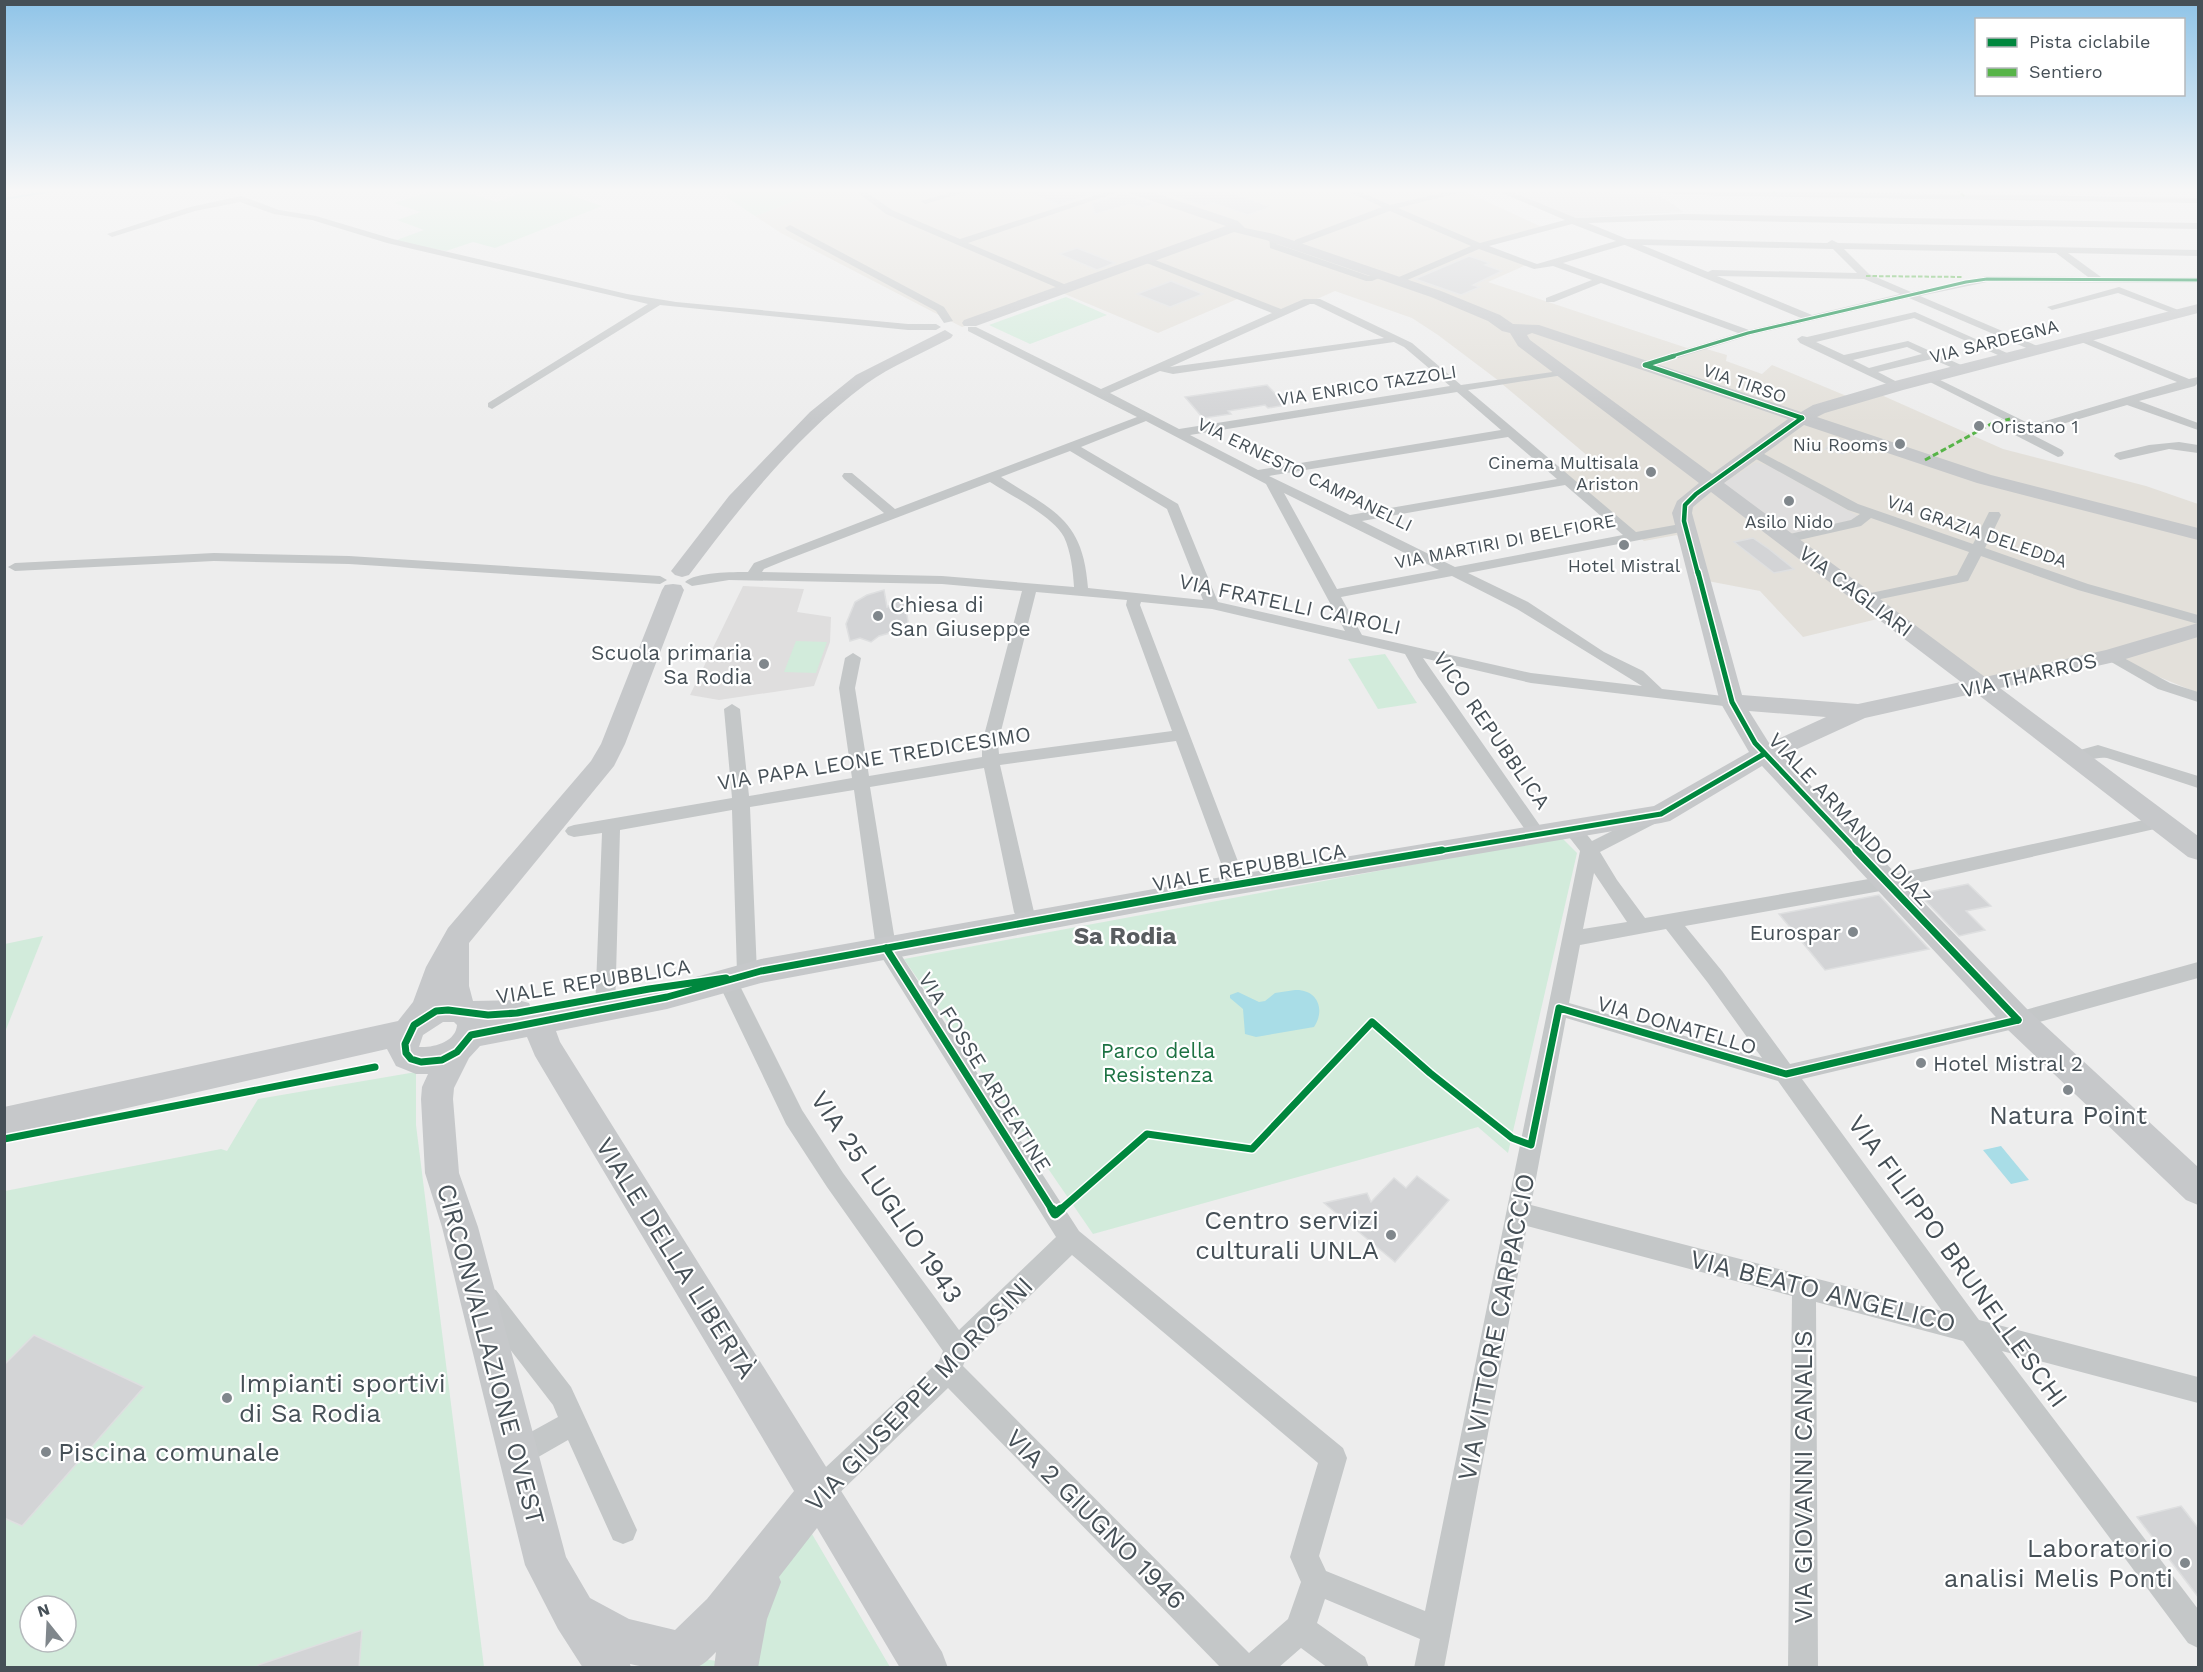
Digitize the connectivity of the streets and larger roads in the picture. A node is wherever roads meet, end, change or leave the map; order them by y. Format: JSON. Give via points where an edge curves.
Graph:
{"nodes":[{"id":1,"x":500,"y":267,"type":"edge"},
{"id":2,"x":862,"y":267,"type":"edge"},
{"id":3,"x":1017,"y":267,"type":"edge"},
{"id":4,"x":1128,"y":267,"type":"edge"},
{"id":5,"x":1165,"y":267,"type":"edge"},
{"id":6,"x":1360,"y":267,"type":"edge"},
{"id":7,"x":1368,"y":267,"type":"edge"},
{"id":8,"x":1430,"y":267,"type":"edge"},
{"id":9,"x":1566,"y":267,"type":"edge"},
{"id":10,"x":1685,"y":267,"type":"edge"},
{"id":11,"x":1857,"y":267,"type":"edge"},
{"id":12,"x":2081,"y":267,"type":"edge"},
{"id":13,"x":1700,"y":273,"type":"junction"},
{"id":14,"x":1866,"y":276,"type":"junction"},
{"id":15,"x":1402,"y":279,"type":"junction"},
{"id":16,"x":1601,"y":280,"type":"junction"},
{"id":17,"x":2199,"y":280,"type":"edge"},
{"id":18,"x":2101,"y":281,"type":"junction"},
{"id":19,"x":1067,"y":289,"type":"junction"},
{"id":20,"x":1909,"y":295,"type":"junction"},
{"id":21,"x":1550,"y":300,"type":"dead end"},
{"id":22,"x":658,"y":302,"type":"junction"},
{"id":23,"x":2052,"y":308,"type":"dead end"},
{"id":24,"x":2199,"y":308,"type":"edge"},
{"id":25,"x":1281,"y":313,"type":"junction"},
{"id":26,"x":2181,"y":313,"type":"junction"},
{"id":27,"x":1811,"y":318,"type":"junction"},
{"id":28,"x":1517,"y":325,"type":"junction"},
{"id":29,"x":1776,"y":327,"type":"junction"},
{"id":30,"x":960,"y":330,"type":"junction"},
{"id":31,"x":1748,"y":333,"type":"junction"},
{"id":32,"x":1396,"y":339,"type":"junction"},
{"id":33,"x":2083,"y":339,"type":"junction"},
{"id":34,"x":1804,"y":340,"type":"junction"},
{"id":35,"x":2038,"y":350,"type":"junction"},
{"id":36,"x":1933,"y":355,"type":"junction"},
{"id":37,"x":2011,"y":357,"type":"junction"},
{"id":38,"x":1842,"y":359,"type":"junction"},
{"id":39,"x":1645,"y":365,"type":"junction"},
{"id":40,"x":1159,"y":368,"type":"junction"},
{"id":41,"x":1964,"y":369,"type":"junction"},
{"id":42,"x":1563,"y":372,"type":"junction"},
{"id":43,"x":1868,"y":372,"type":"junction"},
{"id":44,"x":1928,"y":378,"type":"junction"},
{"id":45,"x":2195,"y":383,"type":"edge"},
{"id":46,"x":1897,"y":386,"type":"junction"},
{"id":47,"x":1458,"y":389,"type":"junction"},
{"id":48,"x":1101,"y":393,"type":"junction"},
{"id":49,"x":2128,"y":401,"type":"junction"},
{"id":50,"x":492,"y":405,"type":"dead end"},
{"id":51,"x":1147,"y":417,"type":"junction"},
{"id":52,"x":1802,"y":418,"type":"junction"},
{"id":53,"x":2199,"y":427,"type":"edge"},
{"id":54,"x":2031,"y":429,"type":"junction"},
{"id":55,"x":1177,"y":433,"type":"junction"},
{"id":56,"x":1508,"y":433,"type":"junction"},
{"id":57,"x":1071,"y":446,"type":"junction"},
{"id":58,"x":2199,"y":449,"type":"edge"},
{"id":59,"x":1754,"y":452,"type":"junction"},
{"id":60,"x":2058,"y":453,"type":"dead end"},
{"id":61,"x":2120,"y":456,"type":"dead end"},
{"id":62,"x":1256,"y":474,"type":"junction"},
{"id":63,"x":848,"y":476,"type":"dead end"},
{"id":64,"x":990,"y":476,"type":"junction"},
{"id":65,"x":1566,"y":481,"type":"junction"},
{"id":66,"x":1271,"y":482,"type":"junction"},
{"id":67,"x":1710,"y":483,"type":"junction"},
{"id":68,"x":892,"y":513,"type":"junction"},
{"id":69,"x":1869,"y":513,"type":"junction"},
{"id":70,"x":1994,"y":515,"type":"dead end"},
{"id":71,"x":1351,"y":519,"type":"junction"},
{"id":72,"x":1686,"y":527,"type":"junction"},
{"id":73,"x":2199,"y":534,"type":"edge"},
{"id":74,"x":1632,"y":536,"type":"junction"},
{"id":75,"x":1786,"y":539,"type":"junction"},
{"id":76,"x":1977,"y":549,"type":"junction"},
{"id":77,"x":15,"y":567,"type":"dead end"},
{"id":78,"x":1454,"y":570,"type":"junction"},
{"id":79,"x":753,"y":576,"type":"junction"},
{"id":80,"x":677,"y":581,"type":"junction"},
{"id":81,"x":1030,"y":587,"type":"junction"},
{"id":82,"x":1080,"y":591,"type":"junction"},
{"id":83,"x":1333,"y":594,"type":"junction"},
{"id":84,"x":1135,"y":596,"type":"junction"},
{"id":85,"x":1866,"y":598,"type":"junction"},
{"id":86,"x":1212,"y":605,"type":"junction"},
{"id":87,"x":2199,"y":620,"type":"edge"},
{"id":88,"x":2199,"y":630,"type":"edge"},
{"id":89,"x":1356,"y":637,"type":"junction"},
{"id":90,"x":1411,"y":651,"type":"junction"},
{"id":91,"x":1601,"y":656,"type":"junction"},
{"id":92,"x":2111,"y":656,"type":"junction"},
{"id":93,"x":853,"y":658,"type":"dead end"},
{"id":94,"x":1980,"y":686,"type":"junction"},
{"id":95,"x":1618,"y":688,"type":"junction"},
{"id":96,"x":1657,"y":693,"type":"junction"},
{"id":97,"x":2199,"y":697,"type":"edge"},
{"id":98,"x":1732,"y":702,"type":"junction"},
{"id":99,"x":732,"y":709,"type":"dead end"},
{"id":100,"x":1826,"y":716,"type":"junction"},
{"id":101,"x":1182,"y":735,"type":"junction"},
{"id":102,"x":1764,"y":754,"type":"junction"},
{"id":103,"x":2075,"y":757,"type":"junction"},
{"id":104,"x":991,"y":760,"type":"junction"},
{"id":105,"x":862,"y":782,"type":"junction"},
{"id":106,"x":2199,"y":782,"type":"edge"},
{"id":107,"x":741,"y":803,"type":"junction"},
{"id":108,"x":1661,"y":814,"type":"junction"},
{"id":109,"x":2162,"y":822,"type":"junction"},
{"id":110,"x":611,"y":825,"type":"junction"},
{"id":111,"x":1571,"y":828,"type":"junction"},
{"id":112,"x":574,"y":831,"type":"dead end"},
{"id":113,"x":1537,"y":834,"type":"junction"},
{"id":114,"x":1589,"y":850,"type":"junction"},
{"id":115,"x":2199,"y":850,"type":"edge"},
{"id":116,"x":1583,"y":880,"type":"junction"},
{"id":117,"x":1608,"y":882,"type":"junction"},
{"id":118,"x":1886,"y":883,"type":"junction"},
{"id":119,"x":1238,"y":885,"type":"junction"},
{"id":120,"x":1671,"y":922,"type":"junction"},
{"id":121,"x":1029,"y":923,"type":"junction"},
{"id":122,"x":1641,"y":927,"type":"junction"},
{"id":123,"x":1571,"y":939,"type":"junction"},
{"id":124,"x":457,"y":940,"type":"junction"},
{"id":125,"x":886,"y":948,"type":"junction"},
{"id":126,"x":2199,"y":970,"type":"edge"},
{"id":127,"x":736,"y":976,"type":"junction"},
{"id":128,"x":605,"y":1004,"type":"junction"},
{"id":129,"x":1559,"y":1008,"type":"junction"},
{"id":130,"x":2018,"y":1020,"type":"junction"},
{"id":131,"x":537,"y":1022,"type":"junction"},
{"id":132,"x":465,"y":1033,"type":"junction"},
{"id":133,"x":416,"y":1051,"type":"junction"},
{"id":134,"x":1786,"y":1074,"type":"junction"},
{"id":135,"x":4,"y":1122,"type":"edge"},
{"id":136,"x":2199,"y":1189,"type":"edge"},
{"id":137,"x":1517,"y":1212,"type":"junction"},
{"id":138,"x":1071,"y":1239,"type":"junction"},
{"id":139,"x":475,"y":1283,"type":"junction"},
{"id":140,"x":1804,"y":1286,"type":"junction"},
{"id":141,"x":1969,"y":1328,"type":"junction"},
{"id":142,"x":953,"y":1359,"type":"junction"},
{"id":143,"x":2199,"y":1390,"type":"edge"},
{"id":144,"x":574,"y":1422,"type":"junction"},
{"id":145,"x":519,"y":1454,"type":"junction"},
{"id":146,"x":820,"y":1492,"type":"junction"},
{"id":147,"x":623,"y":1530,"type":"dead end"},
{"id":148,"x":770,"y":1553,"type":"junction"},
{"id":149,"x":1316,"y":1581,"type":"junction"},
{"id":150,"x":574,"y":1613,"type":"junction"},
{"id":151,"x":1300,"y":1629,"type":"junction"},
{"id":152,"x":1437,"y":1631,"type":"junction"},
{"id":153,"x":2199,"y":1634,"type":"edge"},
{"id":154,"x":675,"y":1656,"type":"edge"},
{"id":155,"x":737,"y":1666,"type":"edge"},
{"id":156,"x":609,"y":1668,"type":"edge"},
{"id":157,"x":926,"y":1668,"type":"edge"},
{"id":158,"x":1243,"y":1668,"type":"edge"},
{"id":159,"x":1255,"y":1668,"type":"edge"},
{"id":160,"x":1354,"y":1668,"type":"edge"},
{"id":161,"x":1429,"y":1668,"type":"edge"},
{"id":162,"x":1803,"y":1668,"type":"edge"}],
"edges":[{"from":1,"to":22,"type":"street"},
{"from":2,"to":30,"type":"street","name":"VIA ERNESTO CAMPANELLI","via":[[940,309]]},
{"from":3,"to":19,"type":"street"},
{"from":4,"to":19,"type":"street","name":"CIRCONVALLAZIONE OVEST"},
{"from":5,"to":25,"type":"street"},
{"from":6,"to":28,"type":"street","name":"VIA CAGLIARI"},
{"from":7,"to":15,"type":"street","name":"VIA CAGLIARI"},
{"from":8,"to":15,"type":"street"},
{"from":9,"to":16,"type":"street"},
{"from":10,"to":13,"type":"street"},
{"from":11,"to":14,"type":"street"},
{"from":12,"to":18,"type":"street"},
{"from":13,"to":14,"type":"street"},
{"from":13,"to":27,"type":"street"},
{"from":14,"to":20,"type":"street"},
{"from":15,"to":28,"type":"street","name":"VIA CAGLIARI"},
{"from":16,"to":21,"type":"street"},
{"from":16,"to":31,"type":"street"},
{"from":17,"to":18,"type":"street"},
{"from":18,"to":20,"type":"street","via":[[1977,280]]},
{"from":19,"to":30,"type":"street","name":"CIRCONVALLAZIONE OVEST"},
{"from":20,"to":27,"type":"street"},
{"from":20,"to":35,"type":"street"},
{"from":22,"to":30,"type":"street"},
{"from":22,"to":50,"type":"street"},
{"from":23,"to":26,"type":"street","via":[[2119,290]]},
{"from":24,"to":26,"type":"street","name":"VIA SARDEGNA"},
{"from":25,"to":32,"type":"street","via":[[1308,301],[1316,302]]},
{"from":25,"to":40,"type":"street"},
{"from":26,"to":33,"type":"street","name":"VIA SARDEGNA"},
{"from":27,"to":29,"type":"street"},
{"from":28,"to":39,"type":"street","name":"VIA TIRSO"},
{"from":28,"to":42,"type":"street","name":"VIA CAGLIARI","via":[[1524,344]]},
{"from":29,"to":31,"type":"street"},
{"from":29,"to":34,"type":"street"},
{"from":30,"to":48,"type":"street","name":"VIA ERNESTO CAMPANELLI"},
{"from":30,"to":80,"type":"street","name":"CIRCONVALLAZIONE OVEST","via":[[862,379],[816,416],[736,500]]},
{"from":31,"to":39,"type":"street"},
{"from":32,"to":40,"type":"street","via":[[1173,371]]},
{"from":32,"to":47,"type":"street"},
{"from":33,"to":35,"type":"street","name":"VIA SARDEGNA"},
{"from":33,"to":45,"type":"street"},
{"from":34,"to":37,"type":"street","via":[[1915,315]]},
{"from":34,"to":38,"type":"street"},
{"from":35,"to":37,"type":"street","name":"VIA SARDEGNA"},
{"from":36,"to":38,"type":"street","via":[[1908,344]]},
{"from":36,"to":41,"type":"street"},
{"from":36,"to":43,"type":"street"},
{"from":37,"to":41,"type":"street","name":"VIA SARDEGNA"},
{"from":38,"to":43,"type":"street"},
{"from":39,"to":52,"type":"street","name":"VIA TIRSO"},
{"from":40,"to":48,"type":"street"},
{"from":41,"to":44,"type":"street","name":"VIA SARDEGNA"},
{"from":42,"to":47,"type":"street","name":"VIA ENRICO TAZZOLI"},
{"from":42,"to":67,"type":"street","name":"VIA CAGLIARI"},
{"from":43,"to":46,"type":"street"},
{"from":44,"to":46,"type":"street","name":"VIA SARDEGNA"},
{"from":44,"to":54,"type":"street"},
{"from":45,"to":49,"type":"street"},
{"from":46,"to":52,"type":"street","name":"VIA SARDEGNA","via":[[1843,401]]},
{"from":47,"to":55,"type":"street","name":"VIA ENRICO TAZZOLI"},
{"from":47,"to":56,"type":"street"},
{"from":48,"to":51,"type":"street","name":"VIA ERNESTO CAMPANELLI"},
{"from":49,"to":53,"type":"street"},
{"from":49,"to":54,"type":"street"},
{"from":51,"to":55,"type":"street","name":"VIA ERNESTO CAMPANELLI"},
{"from":51,"to":57,"type":"street"},
{"from":52,"to":59,"type":"street","name":"VIA SARDEGNA"},
{"from":52,"to":73,"type":"street","name":"VIA TIRSO","via":[[1984,479]]},
{"from":54,"to":60,"type":"street","via":[[2017,433]]},
{"from":55,"to":62,"type":"street","name":"VIA ERNESTO CAMPANELLI"},
{"from":56,"to":62,"type":"street"},
{"from":56,"to":65,"type":"street"},
{"from":57,"to":64,"type":"street"},
{"from":57,"to":86,"type":"street","via":[[1173,507]]},
{"from":58,"to":61,"type":"street","via":[[2144,449]]},
{"from":59,"to":67,"type":"street","name":"VIA SARDEGNA"},
{"from":59,"to":69,"type":"street","name":"VIA GRAZIA DELEDDA"},
{"from":62,"to":66,"type":"street","name":"VIA ERNESTO CAMPANELLI"},
{"from":63,"to":68,"type":"street"},
{"from":64,"to":68,"type":"street"},
{"from":64,"to":82,"type":"street","via":[[1069,533],[1080,565]]},
{"from":65,"to":71,"type":"street"},
{"from":65,"to":74,"type":"street"},
{"from":66,"to":71,"type":"street","name":"VIA ERNESTO CAMPANELLI"},
{"from":66,"to":83,"type":"street"},
{"from":67,"to":72,"type":"street","name":"VIALE ARMANDO DIAZ","via":[[1684,505]]},
{"from":67,"to":75,"type":"street","name":"VIA CAGLIARI"},
{"from":68,"to":79,"type":"street","via":[[759,566]]},
{"from":69,"to":75,"type":"street","via":[[1856,523]]},
{"from":69,"to":76,"type":"street","name":"VIA GRAZIA DELEDDA"},
{"from":70,"to":76,"type":"street"},
{"from":71,"to":78,"type":"street","name":"VIA ERNESTO CAMPANELLI"},
{"from":72,"to":74,"type":"street","name":"VIA MARTIRI DI BELFIORE"},
{"from":72,"to":98,"type":"street","name":"VIALE ARMANDO DIAZ"},
{"from":74,"to":78,"type":"street","name":"VIA MARTIRI DI BELFIORE"},
{"from":75,"to":85,"type":"street","name":"VIA CAGLIARI"},
{"from":76,"to":85,"type":"street","via":[[1963,578]]},
{"from":76,"to":87,"type":"street","name":"VIA GRAZIA DELEDDA","via":[[2083,587]]},
{"from":77,"to":80,"type":"street","name":"VIA FRATELLI CAIROLI","via":[[214,557],[349,560]]},
{"from":78,"to":83,"type":"street","name":"VIA MARTIRI DI BELFIORE"},
{"from":78,"to":91,"type":"street","name":"VIA ERNESTO CAMPANELLI","via":[[1543,617]]},
{"from":79,"to":80,"type":"street","name":"VIA FRATELLI CAIROLI"},
{"from":79,"to":81,"type":"street","name":"VIA FRATELLI CAIROLI","via":[[942,580]]},
{"from":80,"to":124,"type":"street","name":"CIRCONVALLAZIONE OVEST","via":[[601,766]]},
{"from":81,"to":82,"type":"street","name":"VIA FRATELLI CAIROLI"},
{"from":81,"to":104,"type":"street","via":[[990,743]]},
{"from":82,"to":84,"type":"street","name":"VIA FRATELLI CAIROLI"},
{"from":83,"to":89,"type":"street"},
{"from":84,"to":86,"type":"street","name":"VIA FRATELLI CAIROLI"},
{"from":84,"to":101,"type":"street","via":[[1133,605]]},
{"from":85,"to":94,"type":"street","name":"VIA CAGLIARI"},
{"from":86,"to":89,"type":"street","name":"VIA FRATELLI CAIROLI"},
{"from":88,"to":92,"type":"street","name":"VIA THARROS"},
{"from":89,"to":90,"type":"street","name":"VIA FRATELLI CAIROLI"},
{"from":90,"to":95,"type":"street","name":"VIA FRATELLI CAIROLI","via":[[1531,678]]},
{"from":90,"to":113,"type":"street","name":"VICO REPUBBLICA"},
{"from":91,"to":95,"type":"street","name":"VIA ERNESTO CAMPANELLI"},
{"from":91,"to":96,"type":"street","name":"VIA ERNESTO CAMPANELLI","via":[[1648,681]]},
{"from":92,"to":94,"type":"street","name":"VIA THARROS"},
{"from":92,"to":97,"type":"street","via":[[2164,686]]},
{"from":93,"to":105,"type":"street","via":[[847,688]]},
{"from":94,"to":100,"type":"street","name":"VIA THARROS"},
{"from":94,"to":103,"type":"street","name":"VIA CAGLIARI"},
{"from":95,"to":96,"type":"street","name":"VIA FRATELLI CAIROLI"},
{"from":96,"to":98,"type":"street","name":"VIA FRATELLI CAIROLI"},
{"from":98,"to":100,"type":"street","name":"VIA THARROS"},
{"from":98,"to":102,"type":"street","name":"VIALE ARMANDO DIAZ"},
{"from":99,"to":107,"type":"street"},
{"from":100,"to":102,"type":"street","name":"VIA THARROS"},
{"from":101,"to":104,"type":"street","name":"VIA PAPA LEONE TREDICESIMO"},
{"from":101,"to":119,"type":"street"},
{"from":102,"to":108,"type":"street","name":"VIALE REPUBBLICA"},
{"from":102,"to":118,"type":"street","name":"VIALE ARMANDO DIAZ"},
{"from":103,"to":106,"type":"street","via":[[2098,751],[2109,753]]},
{"from":103,"to":109,"type":"street","name":"VIA CAGLIARI"},
{"from":104,"to":105,"type":"street","name":"VIA PAPA LEONE TREDICESIMO"},
{"from":104,"to":121,"type":"street"},
{"from":105,"to":107,"type":"street","name":"VIA PAPA LEONE TREDICESIMO"},
{"from":105,"to":125,"type":"street"},
{"from":107,"to":110,"type":"street","name":"VIA PAPA LEONE TREDICESIMO"},
{"from":107,"to":127,"type":"street"},
{"from":108,"to":111,"type":"street","name":"VIALE REPUBBLICA"},
{"from":108,"to":114,"type":"street","name":"VIALE REPUBBLICA"},
{"from":109,"to":115,"type":"street","name":"VIA CAGLIARI"},
{"from":109,"to":118,"type":"street"},
{"from":110,"to":112,"type":"street","name":"VIA PAPA LEONE TREDICESIMO"},
{"from":110,"to":128,"type":"street"},
{"from":111,"to":113,"type":"street","name":"VIALE REPUBBLICA"},
{"from":111,"to":114,"type":"street"},
{"from":113,"to":119,"type":"street","name":"VIALE REPUBBLICA"},
{"from":114,"to":116,"type":"street","name":"VIA VITTORE CARPACCIO"},
{"from":114,"to":117,"type":"street"},
{"from":116,"to":117,"type":"street"},
{"from":116,"to":123,"type":"street","name":"VIA VITTORE CARPACCIO"},
{"from":117,"to":122,"type":"street"},
{"from":118,"to":120,"type":"street"},
{"from":118,"to":130,"type":"street","name":"VIALE ARMANDO DIAZ"},
{"from":119,"to":121,"type":"street","name":"VIALE REPUBBLICA"},
{"from":120,"to":122,"type":"street"},
{"from":120,"to":134,"type":"street","name":"VIA FILIPPO BRUNELLESCHI"},
{"from":121,"to":125,"type":"street","name":"VIALE REPUBBLICA"},
{"from":122,"to":123,"type":"street"},
{"from":123,"to":129,"type":"street","name":"VIA VITTORE CARPACCIO"},
{"from":124,"to":132,"type":"street","via":[[457,1001]]},
{"from":124,"to":133,"type":"street","name":"CIRCONVALLAZIONE OVEST","via":[[441,967]]},
{"from":125,"to":127,"type":"street","name":"VIALE REPUBBLICA"},
{"from":125,"to":138,"type":"street","name":"VIA FOSSE ARDEATINE"},
{"from":126,"to":130,"type":"street"},
{"from":127,"to":128,"type":"street","name":"VIALE REPUBBLICA","via":[[678,994]]},
{"from":127,"to":142,"type":"street","name":"VIA 25 LUGLIO 1943","via":[[794,1116]]},
{"from":128,"to":131,"type":"street","name":"VIALE REPUBBLICA"},
{"from":128,"to":132,"type":"street","name":"VIALE REPUBBLICA","via":[[509,1014]]},
{"from":129,"to":134,"type":"street","name":"VIA DONATELLO"},
{"from":129,"to":137,"type":"street","name":"VIA VITTORE CARPACCIO"},
{"from":130,"to":134,"type":"street"},
{"from":130,"to":136,"type":"street","name":"VIALE ARMANDO DIAZ"},
{"from":131,"to":132,"type":"street","name":"VIALE REPUBBLICA"},
{"from":131,"to":146,"type":"street","name":"VIALE DELLA LIBERTÀ","via":[[546,1047]]},
{"from":132,"to":133,"type":"street","name":"CIRCONVALLAZIONE OVEST"},
{"from":132,"to":133,"type":"street","via":[[447,1009],[436,1011]]},
{"from":133,"to":135,"type":"street","via":[[235,1086]]},
{"from":133,"to":139,"type":"street","name":"CIRCONVALLAZIONE OVEST","via":[[436,1105],[442,1173]]},
{"from":134,"to":141,"type":"street","name":"VIA FILIPPO BRUNELLESCHI"},
{"from":137,"to":140,"type":"street","name":"VIA BEATO ANGELICO"},
{"from":137,"to":152,"type":"street","name":"VIA VITTORE CARPACCIO"},
{"from":138,"to":142,"type":"street","name":"VIA GIUSEPPE MOROSINI"},
{"from":138,"to":149,"type":"street","name":"VIA FOSSE ARDEATINE","via":[[1333,1458],[1304,1557]]},
{"from":139,"to":144,"type":"street","via":[[562,1396]]},
{"from":139,"to":145,"type":"street","name":"CIRCONVALLAZIONE OVEST"},
{"from":140,"to":141,"type":"street","name":"VIA BEATO ANGELICO"},
{"from":140,"to":162,"type":"street","name":"VIA GIOVANNI CANALIS"},
{"from":141,"to":143,"type":"street","name":"VIA BEATO ANGELICO"},
{"from":141,"to":153,"type":"street","name":"VIA FILIPPO BRUNELLESCHI"},
{"from":142,"to":146,"type":"street","name":"VIA GIUSEPPE MOROSINI"},
{"from":142,"to":158,"type":"street","name":"VIA 2 GIUGNO 1946"},
{"from":144,"to":145,"type":"street"},
{"from":144,"to":147,"type":"street"},
{"from":145,"to":150,"type":"street","name":"CIRCONVALLAZIONE OVEST","via":[[548,1565]]},
{"from":146,"to":148,"type":"street","name":"VIA GIUSEPPE MOROSINI"},
{"from":146,"to":157,"type":"street","name":"VIALE DELLA LIBERTÀ"},
{"from":148,"to":154,"type":"street","name":"VIA GIUSEPPE MOROSINI","via":[[723,1615]]},
{"from":148,"to":155,"type":"street","name":"VIA GIUSEPPE MOROSINI","via":[[745,1619]]},
{"from":149,"to":151,"type":"street"},
{"from":149,"to":152,"type":"street"},
{"from":150,"to":154,"type":"street","via":[[623,1640]]},
{"from":150,"to":156,"type":"street","name":"CIRCONVALLAZIONE OVEST"},
{"from":151,"to":159,"type":"street"},
{"from":151,"to":160,"type":"street"},
{"from":152,"to":161,"type":"street","name":"VIA VITTORE CARPACCIO"},
{"from":154,"to":155,"type":"street","via":[[711,1646]]}]}
